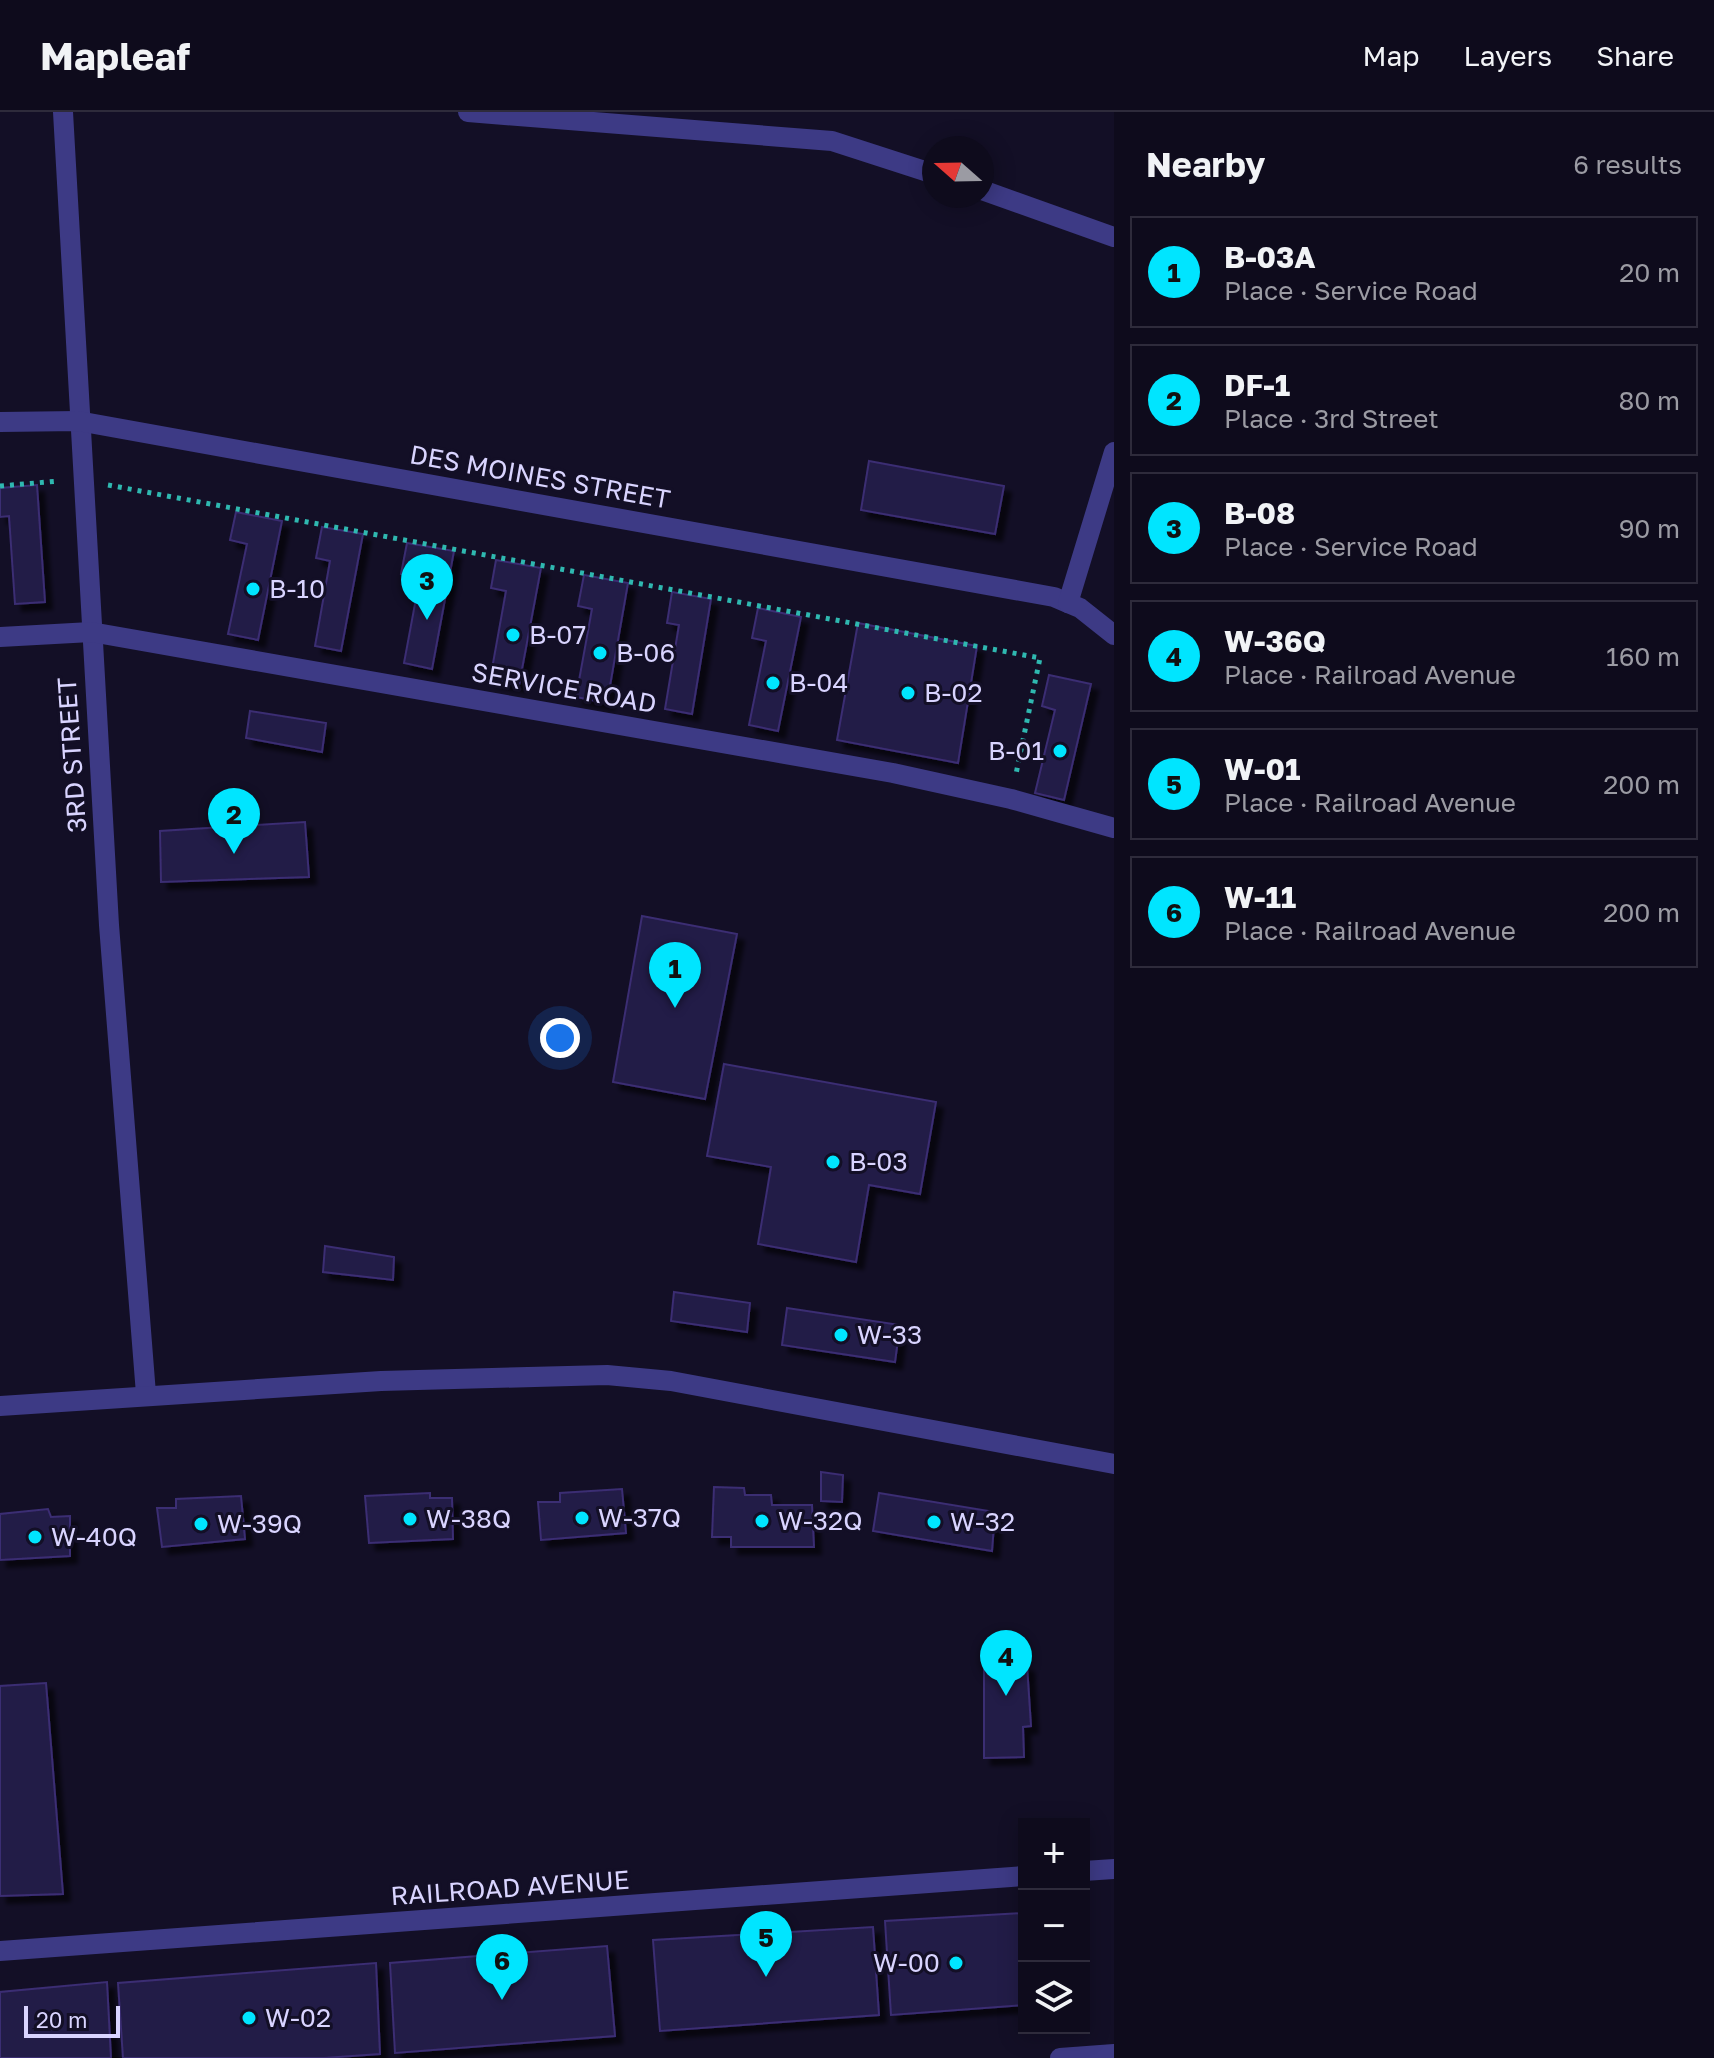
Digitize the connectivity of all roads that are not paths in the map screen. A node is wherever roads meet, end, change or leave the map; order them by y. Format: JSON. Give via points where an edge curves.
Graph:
{"nodes":[{"id":1,"x":63,"y":112,"type":"edge"},
{"id":2,"x":468,"y":112,"type":"edge"},
{"id":3,"x":922,"y":170,"type":"edge"},
{"id":4,"x":994,"y":194,"type":"edge"},
{"id":5,"x":1114,"y":237,"type":"edge"},
{"id":6,"x":78,"y":421,"type":"junction"},
{"id":7,"x":0,"y":422,"type":"edge"},
{"id":8,"x":1114,"y":452,"type":"edge"},
{"id":9,"x":1068,"y":603,"type":"junction"},
{"id":10,"x":91,"y":632,"type":"junction"},
{"id":11,"x":1114,"y":635,"type":"edge"},
{"id":12,"x":0,"y":637,"type":"edge"},
{"id":13,"x":1114,"y":828,"type":"edge"},
{"id":14,"x":146,"y":1394,"type":"junction"},
{"id":15,"x":0,"y":1406,"type":"edge"},
{"id":16,"x":1114,"y":1464,"type":"edge"},
{"id":17,"x":1114,"y":1869,"type":"edge"},
{"id":18,"x":1090,"y":1871,"type":"edge"},
{"id":19,"x":1018,"y":1876,"type":"edge"},
{"id":20,"x":0,"y":1951,"type":"edge"},
{"id":21,"x":1114,"y":2054,"type":"edge"},
{"id":22,"x":1060,"y":2058,"type":"edge"}],
"edges":[{"from":1,"to":6,"type":"street","name":"3RD STREET"},
{"from":2,"to":3,"type":"street","via":[[832,141]]},
{"from":4,"to":5,"type":"street"},
{"from":6,"to":7,"type":"street","name":"DES MOINES STREET"},
{"from":6,"to":9,"type":"street","name":"DES MOINES STREET"},
{"from":6,"to":10,"type":"street","name":"3RD STREET"},
{"from":8,"to":9,"type":"street"},
{"from":9,"to":11,"type":"street","name":"DES MOINES STREET"},
{"from":10,"to":12,"type":"street","name":"SERVICE ROAD"},
{"from":10,"to":13,"type":"street","name":"SERVICE ROAD","via":[[893,773]]},
{"from":10,"to":14,"type":"street","name":"3RD STREET"},
{"from":14,"to":15,"type":"street"},
{"from":14,"to":16,"type":"street","via":[[607,1375],[671,1381]]},
{"from":17,"to":18,"type":"street"},
{"from":19,"to":20,"type":"street","name":"RAILROAD AVENUE"},
{"from":21,"to":22,"type":"street"}]}
